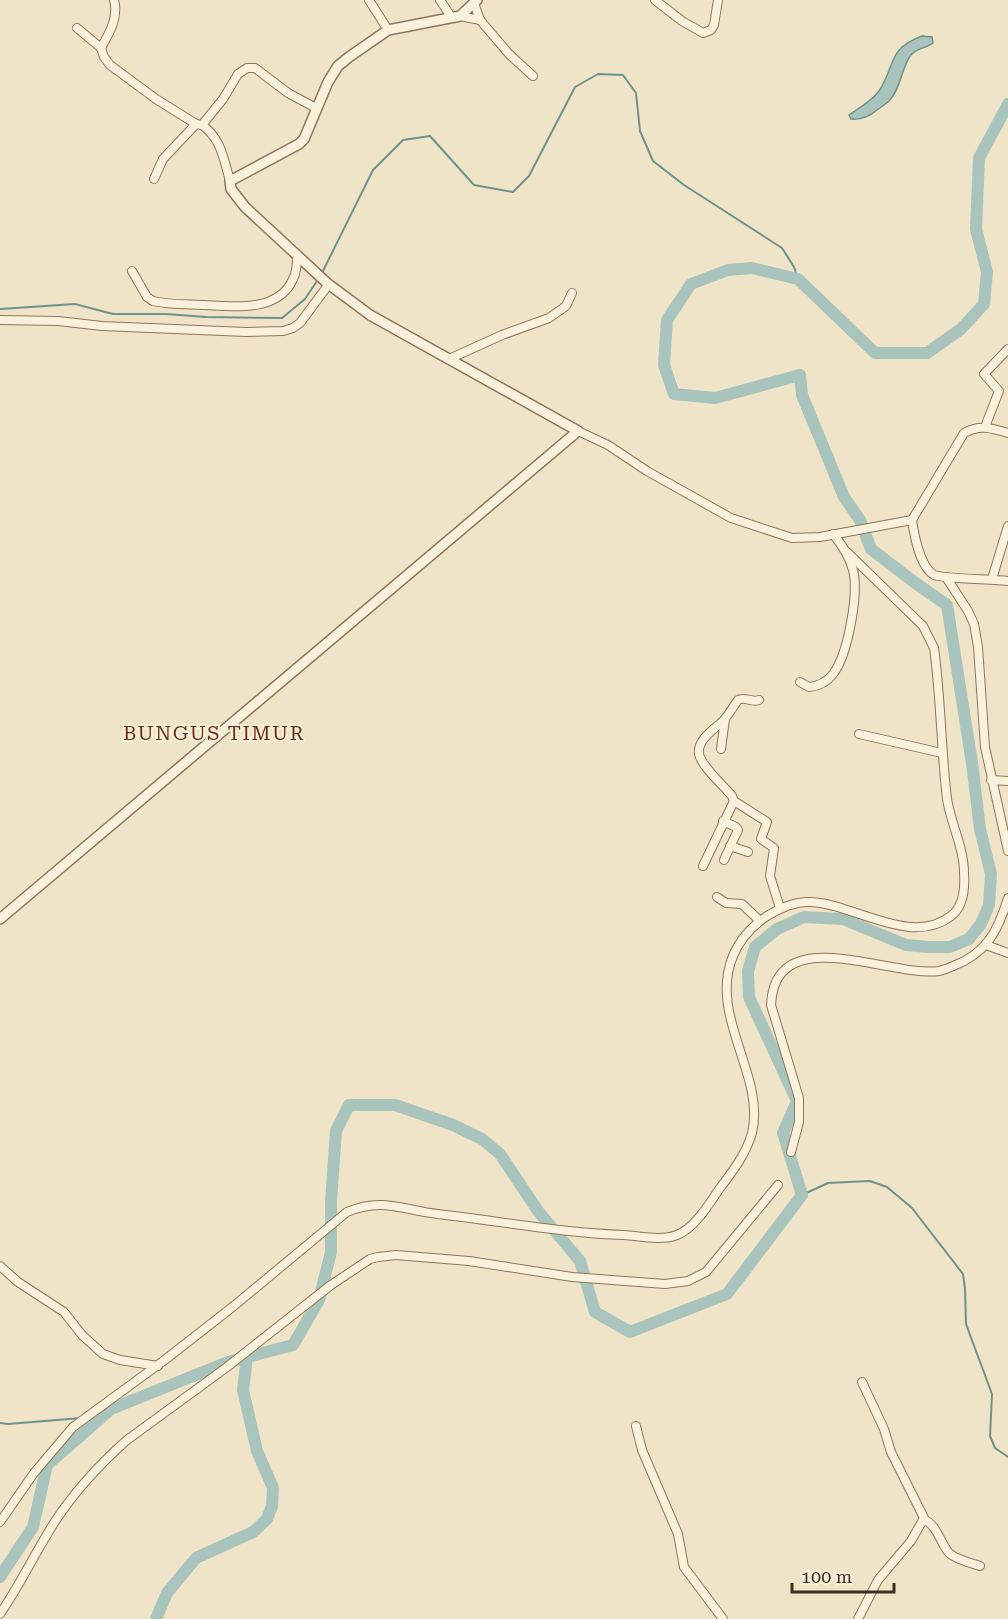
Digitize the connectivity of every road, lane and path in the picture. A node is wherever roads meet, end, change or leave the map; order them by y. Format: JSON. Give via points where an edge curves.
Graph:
{"nodes":[{"id":1,"x":114,"y":0,"type":"edge"},
{"id":2,"x":369,"y":0,"type":"edge"},
{"id":3,"x":440,"y":0,"type":"edge"},
{"id":4,"x":655,"y":0,"type":"edge"},
{"id":5,"x":718,"y":0,"type":"edge"},
{"id":6,"x":475,"y":1,"type":"edge"},
{"id":7,"x":456,"y":17,"type":"junction"},
{"id":8,"x":480,"y":20,"type":"junction"},
{"id":9,"x":77,"y":28,"type":"dead end"},
{"id":10,"x":388,"y":30,"type":"junction"},
{"id":11,"x":101,"y":48,"type":"junction"},
{"id":12,"x":533,"y":76,"type":"dead end"},
{"id":13,"x":316,"y":108,"type":"junction"},
{"id":14,"x":199,"y":125,"type":"junction"},
{"id":15,"x":154,"y":179,"type":"dead end"},
{"id":16,"x":230,"y":181,"type":"junction"},
{"id":17,"x":299,"y":257,"type":"junction"},
{"id":18,"x":132,"y":271,"type":"dead end"},
{"id":19,"x":328,"y":283,"type":"junction"},
{"id":20,"x":573,"y":293,"type":"dead end"},
{"id":21,"x":0,"y":320,"type":"edge"},
{"id":22,"x":1008,"y":349,"type":"edge"},
{"id":23,"x":449,"y":359,"type":"junction"},
{"id":24,"x":985,"y":426,"type":"junction"},
{"id":25,"x":578,"y":431,"type":"junction"},
{"id":26,"x":1008,"y":433,"type":"edge"},
{"id":27,"x":912,"y":520,"type":"junction"},
{"id":28,"x":1008,"y":526,"type":"edge"},
{"id":29,"x":837,"y":533,"type":"junction"},
{"id":30,"x":847,"y":552,"type":"junction"},
{"id":31,"x":945,"y":577,"type":"junction"},
{"id":32,"x":992,"y":579,"type":"junction"},
{"id":33,"x":1008,"y":581,"type":"edge"},
{"id":34,"x":800,"y":682,"type":"dead end"},
{"id":35,"x":759,"y":700,"type":"dead end"},
{"id":36,"x":725,"y":719,"type":"junction"},
{"id":37,"x":859,"y":734,"type":"dead end"},
{"id":38,"x":721,"y":749,"type":"dead end"},
{"id":39,"x":942,"y":753,"type":"junction"},
{"id":40,"x":991,"y":780,"type":"junction"},
{"id":41,"x":1008,"y":781,"type":"edge"},
{"id":42,"x":734,"y":801,"type":"junction"},
{"id":43,"x":723,"y":821,"type":"junction"},
{"id":44,"x":730,"y":846,"type":"junction"},
{"id":45,"x":1008,"y":851,"type":"edge"},
{"id":46,"x":748,"y":852,"type":"dead end"},
{"id":47,"x":724,"y":860,"type":"dead end"},
{"id":48,"x":703,"y":866,"type":"dead end"},
{"id":49,"x":717,"y":897,"type":"dead end"},
{"id":50,"x":1008,"y":898,"type":"edge"},
{"id":51,"x":780,"y":908,"type":"junction"},
{"id":52,"x":1006,"y":909,"type":"edge"},
{"id":53,"x":0,"y":919,"type":"edge"},
{"id":54,"x":760,"y":920,"type":"junction"},
{"id":55,"x":988,"y":945,"type":"junction"},
{"id":56,"x":1008,"y":953,"type":"edge"},
{"id":57,"x":791,"y":1152,"type":"dead end"},
{"id":58,"x":778,"y":1185,"type":"dead end"},
{"id":59,"x":0,"y":1266,"type":"edge"},
{"id":60,"x":158,"y":1366,"type":"junction"},
{"id":61,"x":862,"y":1382,"type":"dead end"},
{"id":62,"x":636,"y":1426,"type":"dead end"},
{"id":63,"x":924,"y":1520,"type":"junction"},
{"id":64,"x":0,"y":1522,"type":"edge"},
{"id":65,"x":980,"y":1566,"type":"dead end"},
{"id":66,"x":0,"y":1614,"type":"edge"},
{"id":67,"x":723,"y":1619,"type":"edge"},
{"id":68,"x":858,"y":1619,"type":"edge"}],
"edges":[{"from":1,"to":11,"type":"street","via":[[116,14]]},
{"from":2,"to":10,"type":"street"},
{"from":3,"to":7,"type":"street"},
{"from":4,"to":5,"type":"street","via":[[703,33],[714,25]]},
{"from":6,"to":7,"type":"street"},
{"from":6,"to":8,"type":"street"},
{"from":7,"to":8,"type":"street"},
{"from":7,"to":10,"type":"street"},
{"from":8,"to":12,"type":"street"},
{"from":9,"to":11,"type":"street"},
{"from":10,"to":13,"type":"street","via":[[342,62]]},
{"from":11,"to":14,"type":"street","via":[[110,65]]},
{"from":13,"to":14,"type":"street","via":[[255,68],[247,68],[238,74],[223,99]]},
{"from":13,"to":16,"type":"street","via":[[299,144]]},
{"from":14,"to":15,"type":"street","via":[[163,159]]},
{"from":14,"to":16,"type":"street","via":[[213,134],[218,143]]},
{"from":16,"to":17,"type":"street","via":[[231,189],[245,207]]},
{"from":17,"to":18,"type":"street","via":[[286,289],[259,304],[242,308],[153,301]]},
{"from":17,"to":19,"type":"street"},
{"from":19,"to":21,"type":"street","via":[[300,323],[283,331],[102,327]]},
{"from":19,"to":23,"type":"street","via":[[370,315]]},
{"from":20,"to":23,"type":"street","via":[[566,306],[549,318]]},
{"from":22,"to":24,"type":"street","via":[[984,374],[999,391]]},
{"from":23,"to":25,"type":"street"},
{"from":24,"to":26,"type":"street"},
{"from":24,"to":27,"type":"street","via":[[964,433]]},
{"from":25,"to":29,"type":"street","via":[[731,518],[800,539]]},
{"from":25,"to":53,"type":"street"},
{"from":27,"to":29,"type":"street"},
{"from":27,"to":31,"type":"street","via":[[925,566]]},
{"from":28,"to":32,"type":"street"},
{"from":29,"to":30,"type":"street"},
{"from":30,"to":34,"type":"street","via":[[854,572],[854,600],[846,645],[834,674],[824,683],[809,687]]},
{"from":30,"to":39,"type":"street","via":[[929,635],[937,668]]},
{"from":31,"to":32,"type":"street"},
{"from":31,"to":40,"type":"street","via":[[974,624]]},
{"from":32,"to":33,"type":"street"},
{"from":35,"to":36,"type":"street","via":[[738,700]]},
{"from":36,"to":38,"type":"street"},
{"from":36,"to":42,"type":"street","via":[[701,743],[699,754]]},
{"from":37,"to":39,"type":"street"},
{"from":39,"to":51,"type":"street","via":[[949,808],[964,871],[962,897],[949,919],[934,926],[914,927],[811,902]]},
{"from":40,"to":41,"type":"street"},
{"from":40,"to":45,"type":"street"},
{"from":42,"to":43,"type":"street"},
{"from":42,"to":51,"type":"street","via":[[767,822],[761,839],[774,848],[770,876]]},
{"from":43,"to":44,"type":"street","via":[[737,828]]},
{"from":43,"to":48,"type":"street"},
{"from":44,"to":46,"type":"street"},
{"from":44,"to":47,"type":"street"},
{"from":49,"to":54,"type":"street","via":[[726,903],[740,903]]},
{"from":50,"to":52,"type":"street"},
{"from":51,"to":54,"type":"street"},
{"from":52,"to":55,"type":"street"},
{"from":54,"to":60,"type":"street","via":[[732,956],[728,975],[727,1006],[752,1094],[751,1135],[742,1158],[707,1207],[680,1234],[669,1237],[571,1231],[436,1214],[392,1204],[363,1205],[339,1217]]},
{"from":55,"to":56,"type":"street"},
{"from":55,"to":57,"type":"street","via":[[968,961],[940,971],[811,957],[791,964],[771,991],[771,1005],[799,1098],[797,1133]]},
{"from":58,"to":66,"type":"street","via":[[711,1266],[688,1281],[665,1284],[572,1277],[469,1261],[396,1255],[370,1259],[127,1440],[100,1466],[55,1522]]},
{"from":59,"to":60,"type":"street","via":[[63,1312],[103,1354]]},
{"from":60,"to":64,"type":"street","via":[[73,1427],[48,1454]]},
{"from":61,"to":63,"type":"street"},
{"from":62,"to":67,"type":"street","via":[[642,1450],[678,1534],[684,1567]]},
{"from":63,"to":65,"type":"street","via":[[932,1524],[952,1556]]},
{"from":63,"to":68,"type":"street","via":[[878,1580]]}]}
